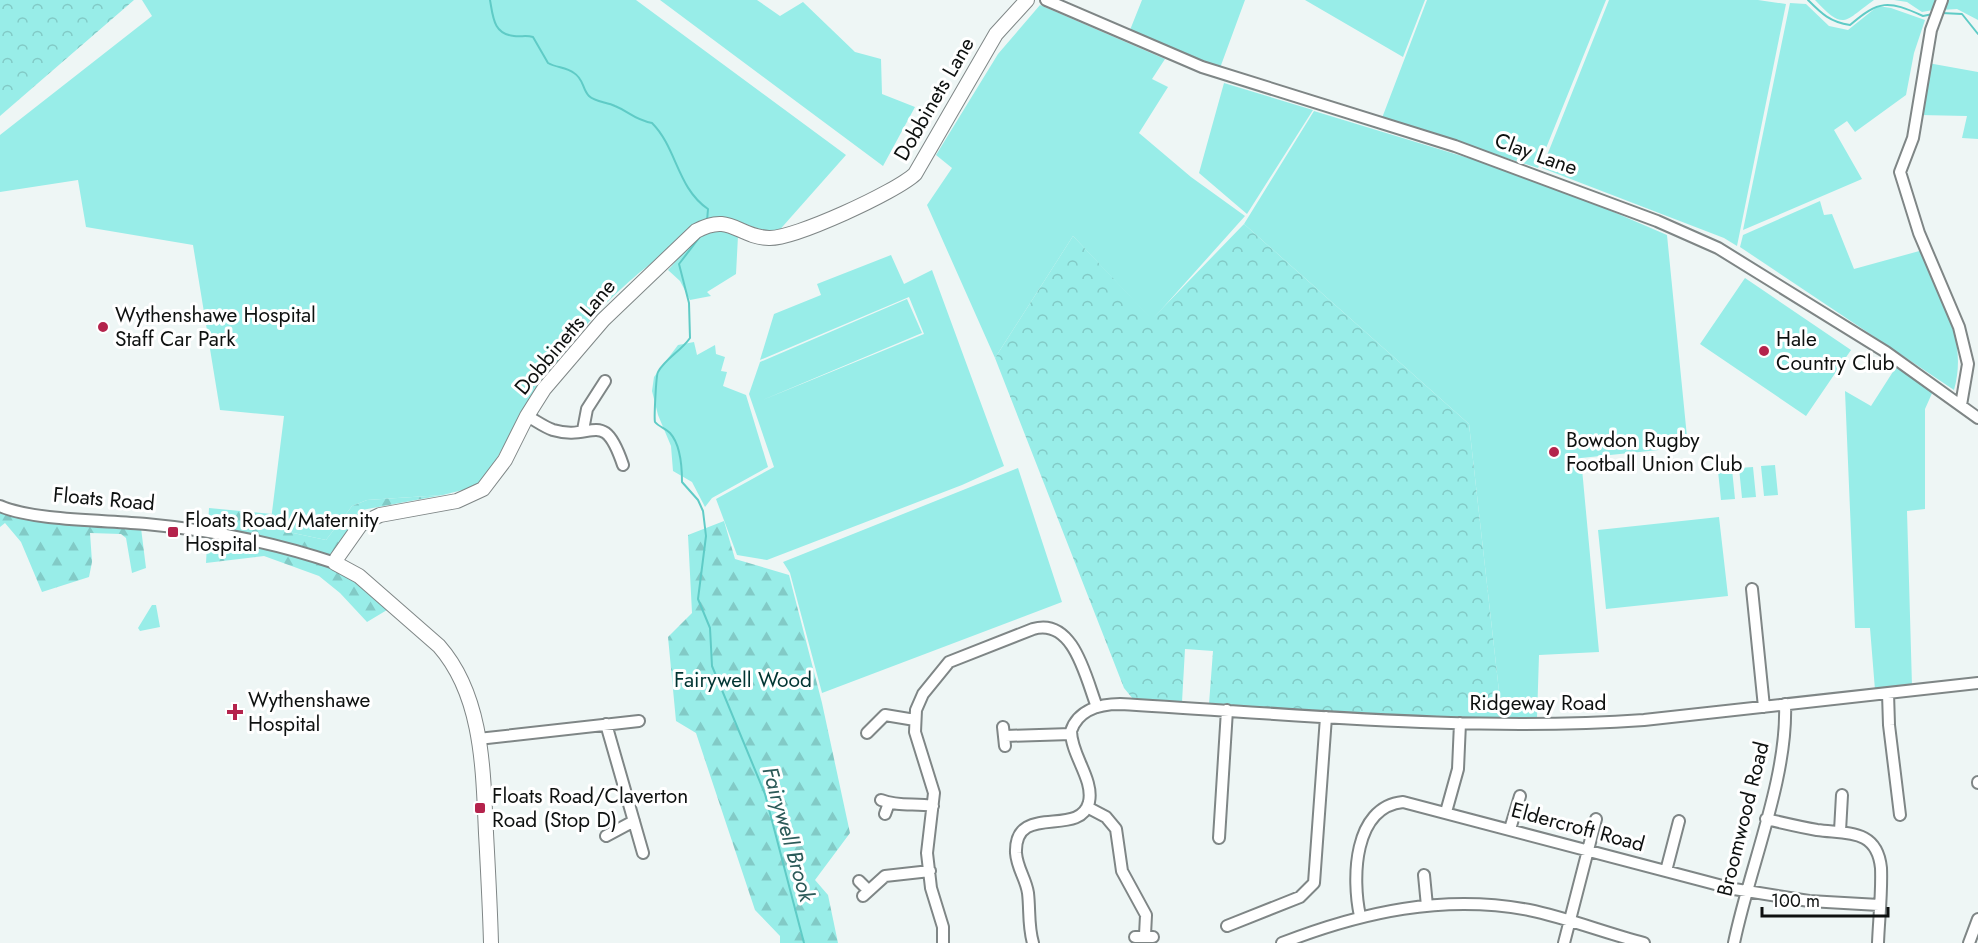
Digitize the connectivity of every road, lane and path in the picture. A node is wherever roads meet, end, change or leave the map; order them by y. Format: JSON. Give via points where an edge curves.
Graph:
{"nodes":[{"id":1,"x":1027,"y":0,"type":"edge"},
{"id":2,"x":1046,"y":0,"type":"edge"},
{"id":3,"x":1942,"y":0,"type":"edge"},
{"id":4,"x":696,"y":231,"type":"joint"},
{"id":5,"x":604,"y":381,"type":"dead end"},
{"id":6,"x":1962,"y":405,"type":"junction"},
{"id":7,"x":527,"y":416,"type":"junction"},
{"id":8,"x":1978,"y":418,"type":"edge"},
{"id":9,"x":583,"y":430,"type":"junction"},
{"id":10,"x":623,"y":465,"type":"dead end"},
{"id":11,"x":0,"y":506,"type":"edge"},
{"id":12,"x":335,"y":563,"type":"junction"},
{"id":13,"x":1752,"y":589,"type":"dead end"},
{"id":14,"x":1978,"y":683,"type":"edge"},
{"id":15,"x":1888,"y":693,"type":"junction"},
{"id":16,"x":1785,"y":704,"type":"junction"},
{"id":17,"x":1097,"y":707,"type":"junction"},
{"id":18,"x":1764,"y":707,"type":"junction"},
{"id":19,"x":1227,"y":710,"type":"junction"},
{"id":20,"x":1326,"y":717,"type":"junction"},
{"id":21,"x":915,"y":720,"type":"junction"},
{"id":22,"x":639,"y":721,"type":"dead end"},
{"id":23,"x":1460,"y":723,"type":"junction"},
{"id":24,"x":606,"y":724,"type":"junction"},
{"id":25,"x":867,"y":726,"type":"dead end"},
{"id":26,"x":1071,"y":734,"type":"junction"},
{"id":27,"x":1004,"y":736,"type":"dead end"},
{"id":28,"x":478,"y":738,"type":"junction"},
{"id":29,"x":1521,"y":794,"type":"dead end"},
{"id":30,"x":1842,"y":794,"type":"dead end"},
{"id":31,"x":933,"y":806,"type":"junction"},
{"id":32,"x":1087,"y":807,"type":"junction"},
{"id":33,"x":1446,"y":812,"type":"junction"},
{"id":34,"x":885,"y":814,"type":"dead end"},
{"id":35,"x":1900,"y":815,"type":"dead end"},
{"id":36,"x":1597,"y":818,"type":"dead end"},
{"id":37,"x":1766,"y":819,"type":"junction"},
{"id":38,"x":1680,"y":820,"type":"dead end"},
{"id":39,"x":634,"y":821,"type":"junction"},
{"id":40,"x":1510,"y":829,"type":"junction"},
{"id":41,"x":1840,"y":831,"type":"junction"},
{"id":42,"x":606,"y":836,"type":"dead end"},
{"id":43,"x":1220,"y":837,"type":"dead end"},
{"id":44,"x":1588,"y":850,"type":"junction"},
{"id":45,"x":643,"y":853,"type":"dead end"},
{"id":46,"x":930,"y":871,"type":"junction"},
{"id":47,"x":1666,"y":871,"type":"junction"},
{"id":48,"x":1424,"y":874,"type":"dead end"},
{"id":49,"x":859,"y":881,"type":"dead end"},
{"id":50,"x":1746,"y":891,"type":"junction"},
{"id":51,"x":1879,"y":905,"type":"junction"},
{"id":52,"x":1427,"y":906,"type":"junction"},
{"id":53,"x":1360,"y":916,"type":"junction"},
{"id":54,"x":1978,"y":919,"type":"edge"},
{"id":55,"x":1570,"y":921,"type":"junction"},
{"id":56,"x":1227,"y":926,"type":"dead end"},
{"id":57,"x":1144,"y":936,"type":"dead end"},
{"id":58,"x":491,"y":943,"type":"edge"},
{"id":59,"x":943,"y":943,"type":"edge"},
{"id":60,"x":1033,"y":943,"type":"edge"},
{"id":61,"x":1282,"y":943,"type":"edge"},
{"id":62,"x":1564,"y":943,"type":"edge"},
{"id":63,"x":1644,"y":943,"type":"edge"},
{"id":64,"x":1734,"y":943,"type":"edge"},
{"id":65,"x":1878,"y":943,"type":"edge"},
{"id":66,"x":1969,"y":943,"type":"edge"}],
"edges":[{"from":1,"to":4,"type":"street","name":"Dobbinets Lane","via":[[996,34],[908,182],[781,237],[756,236],[723,222]]},
{"from":2,"to":6,"type":"street","name":"Clay Lane","via":[[1202,67],[1455,146],[1719,248],[1886,352]]},
{"from":3,"to":6,"type":"street","via":[[1931,30],[1913,138],[1900,172],[1919,233],[1959,327],[1968,364]]},
{"from":4,"to":7,"type":"street","name":"Dobbinetts Lane","via":[[603,320],[544,389]]},
{"from":5,"to":9,"type":"street","via":[[583,417]]},
{"from":6,"to":8,"type":"street","name":"Clay Lane"},
{"from":7,"to":9,"type":"street","via":[[552,430]]},
{"from":7,"to":12,"type":"street","name":"Dobbinetts Lane","via":[[505,460],[483,489],[457,501],[380,515],[361,524]]},
{"from":9,"to":10,"type":"street","via":[[598,430],[614,439]]},
{"from":11,"to":12,"type":"street","name":"Floats Road","via":[[51,516],[242,537]]},
{"from":12,"to":28,"type":"street","name":"Floats Road","via":[[359,576],[449,658],[464,685]]},
{"from":13,"to":18,"type":"street"},
{"from":14,"to":15,"type":"street","name":"Ridgeway Road"},
{"from":15,"to":16,"type":"street","name":"Ridgeway Road"},
{"from":15,"to":35,"type":"street"},
{"from":16,"to":18,"type":"street","name":"Ridgeway Road"},
{"from":16,"to":37,"type":"street","name":"Broomwood Road","via":[[1784,734]]},
{"from":17,"to":19,"type":"street","name":"Ridgeway Road","via":[[1120,704]]},
{"from":17,"to":21,"type":"street","via":[[1070,641],[1058,630],[1044,627],[949,662],[923,694]]},
{"from":17,"to":26,"type":"street","via":[[1078,718]]},
{"from":18,"to":23,"type":"street","name":"Ridgeway Road","via":[[1617,722]]},
{"from":19,"to":20,"type":"street","name":"Ridgeway Road"},
{"from":19,"to":43,"type":"street"},
{"from":20,"to":23,"type":"street","name":"Ridgeway Road"},
{"from":20,"to":56,"type":"street","via":[[1314,883],[1300,897]]},
{"from":21,"to":25,"type":"street","via":[[885,715]]},
{"from":21,"to":31,"type":"street","via":[[933,790]]},
{"from":22,"to":24,"type":"street"},
{"from":23,"to":33,"type":"street","via":[[1458,768]]},
{"from":24,"to":28,"type":"street"},
{"from":24,"to":39,"type":"street"},
{"from":26,"to":27,"type":"street"},
{"from":26,"to":32,"type":"street","via":[[1089,789]]},
{"from":28,"to":58,"type":"street","name":"Floats Road","via":[[482,752]]},
{"from":29,"to":40,"type":"street"},
{"from":30,"to":41,"type":"street"},
{"from":31,"to":34,"type":"street","via":[[900,806],[885,801]]},
{"from":31,"to":46,"type":"street","via":[[927,851]]},
{"from":32,"to":57,"type":"street","via":[[1106,816],[1116,829],[1122,871],[1146,915]]},
{"from":32,"to":60,"type":"street","via":[[1071,820],[1045,820],[1031,825],[1018,842],[1017,858],[1028,889]]},
{"from":33,"to":40,"type":"street","name":"Eldercroft Road"},
{"from":33,"to":53,"type":"street","name":"Eldercroft Road","via":[[1403,802],[1385,806],[1373,816],[1355,872]]},
{"from":36,"to":44,"type":"street"},
{"from":37,"to":41,"type":"street"},
{"from":37,"to":50,"type":"street","name":"Broomwood Road"},
{"from":38,"to":47,"type":"street"},
{"from":39,"to":42,"type":"street"},
{"from":39,"to":45,"type":"street"},
{"from":40,"to":44,"type":"street","name":"Eldercroft Road"},
{"from":41,"to":51,"type":"street","via":[[1861,836],[1877,852],[1881,868]]},
{"from":44,"to":47,"type":"street","name":"Eldercroft Road"},
{"from":44,"to":55,"type":"street"},
{"from":46,"to":49,"type":"street","via":[[885,876],[866,893]]},
{"from":46,"to":59,"type":"street"},
{"from":47,"to":50,"type":"street","name":"Eldercroft Road"},
{"from":48,"to":52,"type":"street"},
{"from":50,"to":51,"type":"street","name":"Eldercroft Road","via":[[1809,901]]},
{"from":50,"to":64,"type":"street","name":"Broomwood Road"},
{"from":51,"to":65,"type":"street"},
{"from":52,"to":53,"type":"street"},
{"from":52,"to":55,"type":"street","via":[[1496,906]]},
{"from":53,"to":61,"type":"street"},
{"from":54,"to":66,"type":"street"},
{"from":55,"to":62,"type":"street"},
{"from":55,"to":63,"type":"street"}]}
